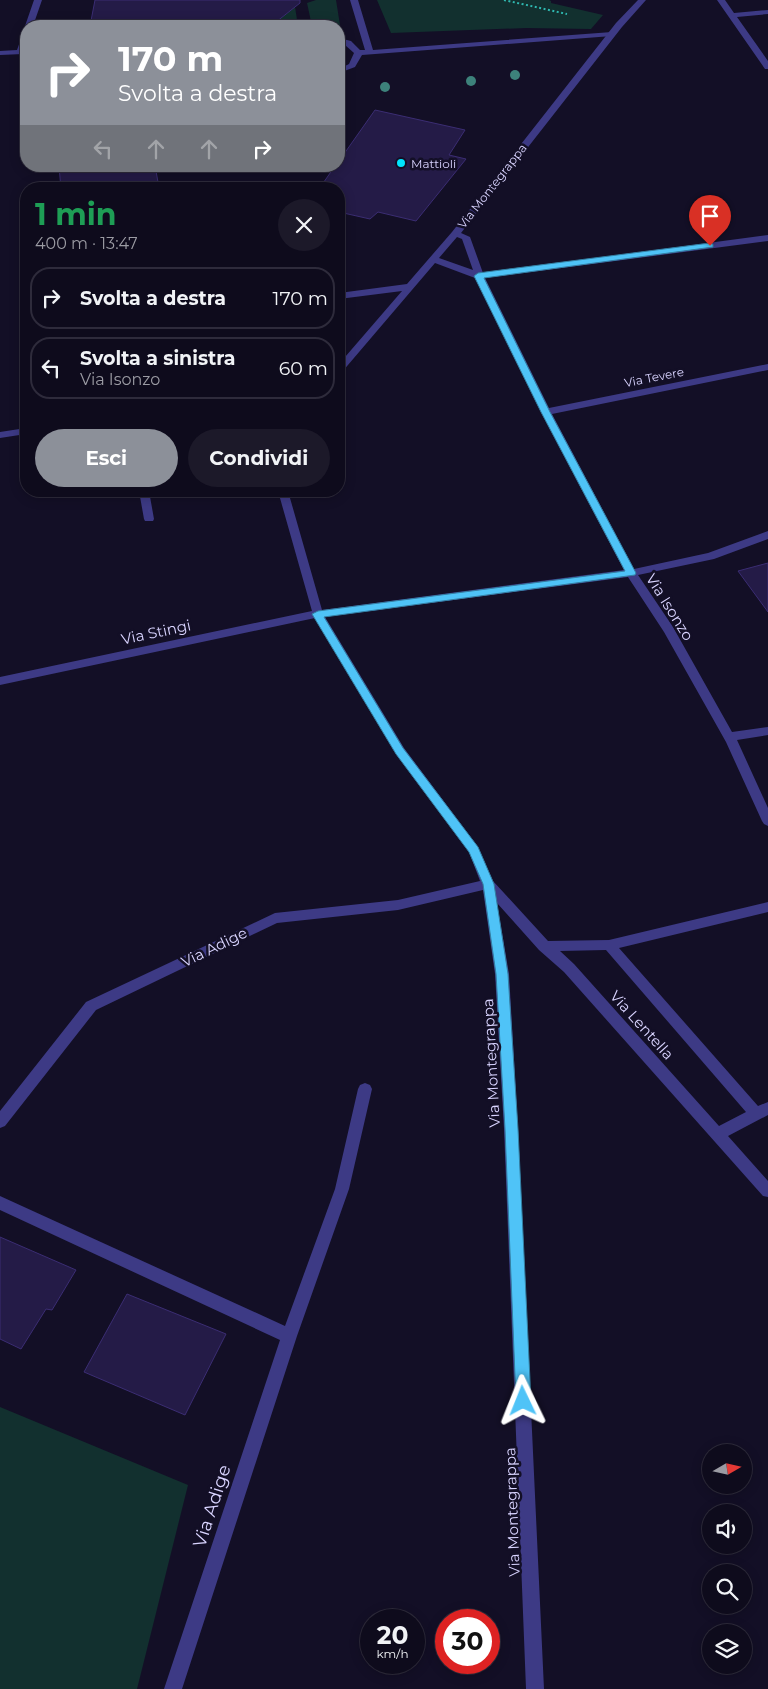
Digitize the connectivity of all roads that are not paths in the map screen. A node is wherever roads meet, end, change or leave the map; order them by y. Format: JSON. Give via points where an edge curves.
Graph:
{"nodes":[{"id":1,"x":38,"y":0,"type":"edge"},
{"id":2,"x":354,"y":0,"type":"edge"},
{"id":3,"x":642,"y":0,"type":"edge"},
{"id":4,"x":721,"y":0,"type":"edge"},
{"id":5,"x":768,"y":12,"type":"edge"},
{"id":6,"x":732,"y":15,"type":"junction"},
{"id":7,"x":31,"y":20,"type":"edge"},
{"id":8,"x":612,"y":34,"type":"junction"},
{"id":9,"x":345,"y":42,"type":"edge"},
{"id":10,"x":20,"y":52,"type":"edge"},
{"id":11,"x":0,"y":53,"type":"edge"},
{"id":12,"x":370,"y":53,"type":"junction"},
{"id":13,"x":358,"y":54,"type":"junction"},
{"id":14,"x":768,"y":67,"type":"edge"},
{"id":15,"x":345,"y":68,"type":"edge"},
{"id":16,"x":455,"y":234,"type":"junction"},
{"id":17,"x":768,"y":238,"type":"edge"},
{"id":18,"x":433,"y":259,"type":"junction"},
{"id":19,"x":478,"y":276,"type":"junction"},
{"id":20,"x":408,"y":287,"type":"junction"},
{"id":21,"x":345,"y":295,"type":"edge"},
{"id":22,"x":345,"y":363,"type":"edge"},
{"id":23,"x":768,"y":367,"type":"edge"},
{"id":24,"x":546,"y":412,"type":"junction"},
{"id":25,"x":20,"y":432,"type":"edge"},
{"id":26,"x":0,"y":435,"type":"edge"},
{"id":27,"x":145,"y":497,"type":"edge"},
{"id":28,"x":285,"y":497,"type":"edge"},
{"id":29,"x":149,"y":519,"type":"dead end"},
{"id":30,"x":768,"y":535,"type":"edge"},
{"id":31,"x":631,"y":573,"type":"junction"},
{"id":32,"x":318,"y":614,"type":"junction"},
{"id":33,"x":0,"y":681,"type":"edge"},
{"id":34,"x":768,"y":731,"type":"edge"},
{"id":35,"x":728,"y":737,"type":"junction"},
{"id":36,"x":768,"y":820,"type":"edge"},
{"id":37,"x":488,"y":884,"type":"junction"},
{"id":38,"x":768,"y":907,"type":"edge"},
{"id":39,"x":609,"y":945,"type":"junction"},
{"id":40,"x":544,"y":946,"type":"junction"},
{"id":41,"x":366,"y":1089,"type":"dead end"},
{"id":42,"x":762,"y":1111,"type":"edge"},
{"id":43,"x":0,"y":1122,"type":"edge"},
{"id":44,"x":718,"y":1134,"type":"junction"},
{"id":45,"x":768,"y":1191,"type":"edge"},
{"id":46,"x":0,"y":1202,"type":"edge"},
{"id":47,"x":289,"y":1336,"type":"junction"},
{"id":48,"x":173,"y":1689,"type":"edge"},
{"id":49,"x":535,"y":1689,"type":"edge"}],
"edges":[{"from":1,"to":7,"type":"street"},
{"from":2,"to":12,"type":"street"},
{"from":3,"to":8,"type":"street","name":"Via Montegrappa"},
{"from":4,"to":6,"type":"street"},
{"from":5,"to":6,"type":"street"},
{"from":6,"to":14,"type":"street"},
{"from":8,"to":12,"type":"street"},
{"from":8,"to":16,"type":"street","name":"Via Montegrappa"},
{"from":9,"to":13,"type":"street"},
{"from":10,"to":11,"type":"street"},
{"from":12,"to":13,"type":"street"},
{"from":13,"to":15,"type":"street","via":[[353,65]]},
{"from":16,"to":18,"type":"street","name":"Via Montegrappa"},
{"from":16,"to":19,"type":"street","name":"Via Isonzo","via":[[466,237]]},
{"from":17,"to":19,"type":"street"},
{"from":18,"to":19,"type":"street"},
{"from":18,"to":20,"type":"street","name":"Via Montegrappa"},
{"from":19,"to":24,"type":"street","name":"Via Isonzo"},
{"from":20,"to":21,"type":"street"},
{"from":20,"to":22,"type":"street","name":"Via Montegrappa"},
{"from":23,"to":24,"type":"street","name":"Via Tevere"},
{"from":24,"to":31,"type":"street","name":"Via Isonzo"},
{"from":25,"to":26,"type":"street"},
{"from":27,"to":29,"type":"street"},
{"from":28,"to":32,"type":"street","name":"Via Montegrappa"},
{"from":30,"to":31,"type":"street","name":"Via Stingi","via":[[710,556]]},
{"from":31,"to":32,"type":"street","name":"Via Stingi"},
{"from":31,"to":35,"type":"street","name":"Via Isonzo","via":[[669,630]]},
{"from":32,"to":33,"type":"street","name":"Via Stingi"},
{"from":32,"to":37,"type":"street","name":"Via Montegrappa","via":[[400,751],[474,850]]},
{"from":34,"to":35,"type":"street"},
{"from":35,"to":36,"type":"street","name":"Via Isonzo"},
{"from":37,"to":40,"type":"street","name":"Via Lentella"},
{"from":37,"to":43,"type":"street","name":"Via Adige","via":[[398,905],[275,918],[91,1006]]},
{"from":37,"to":49,"type":"street","name":"Via Montegrappa","via":[[502,974],[510,1110]]},
{"from":38,"to":39,"type":"street"},
{"from":39,"to":40,"type":"street"},
{"from":39,"to":42,"type":"street"},
{"from":40,"to":44,"type":"street","name":"Via Lentella","via":[[569,968]]},
{"from":41,"to":47,"type":"street","name":"Via Adige","via":[[342,1189]]},
{"from":42,"to":44,"type":"street"},
{"from":44,"to":45,"type":"street","name":"Via Lentella"},
{"from":46,"to":47,"type":"street"},
{"from":47,"to":48,"type":"street","name":"Via Adige"}]}
